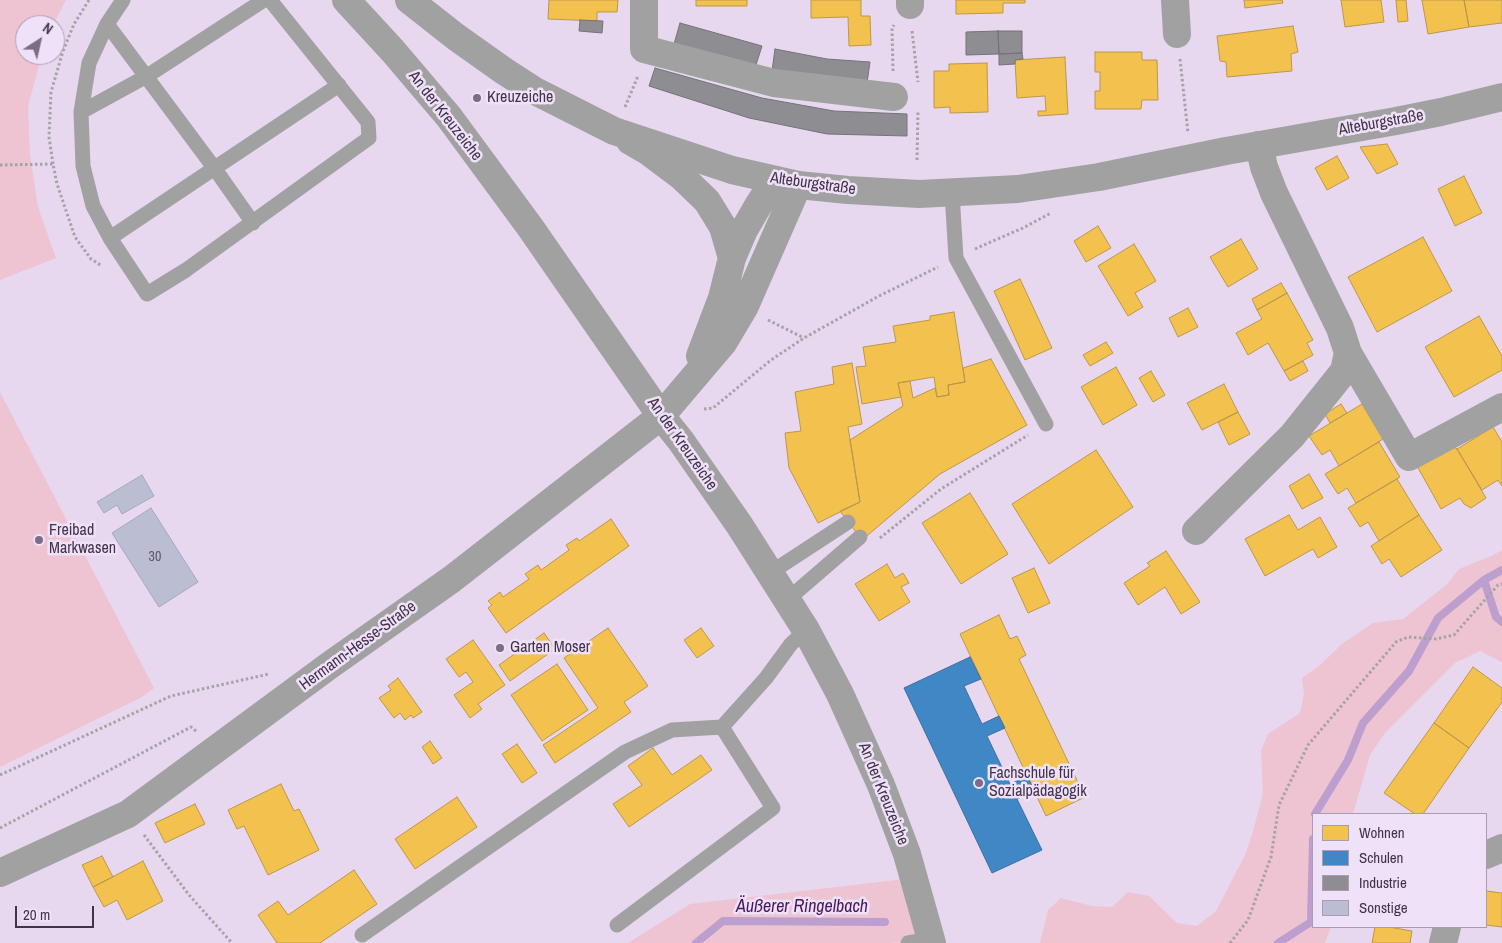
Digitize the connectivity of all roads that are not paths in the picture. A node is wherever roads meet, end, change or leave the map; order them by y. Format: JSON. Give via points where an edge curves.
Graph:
{"nodes":[{"id":1,"x":123,"y":0,"type":"edge"},
{"id":2,"x":264,"y":0,"type":"edge"},
{"id":3,"x":270,"y":0,"type":"edge"},
{"id":4,"x":346,"y":0,"type":"edge"},
{"id":5,"x":409,"y":0,"type":"edge"},
{"id":6,"x":644,"y":0,"type":"edge"},
{"id":7,"x":1174,"y":0,"type":"edge"},
{"id":8,"x":107,"y":24,"type":"junction"},
{"id":9,"x":1177,"y":34,"type":"road end"},
{"id":10,"x":147,"y":76,"type":"junction"},
{"id":11,"x":339,"y":85,"type":"junction"},
{"id":12,"x":894,"y":97,"type":"road end"},
{"id":13,"x":1502,"y":97,"type":"edge"},
{"id":14,"x":81,"y":112,"type":"junction"},
{"id":15,"x":614,"y":131,"type":"junction"},
{"id":16,"x":1259,"y":145,"type":"junction"},
{"id":17,"x":215,"y":169,"type":"junction"},
{"id":18,"x":786,"y":182,"type":"junction"},
{"id":19,"x":952,"y":193,"type":"junction"},
{"id":20,"x":253,"y":223,"type":"junction"},
{"id":21,"x":110,"y":238,"type":"junction"},
{"id":22,"x":732,"y":258,"type":"junction"},
{"id":23,"x":1348,"y":353,"type":"junction"},
{"id":24,"x":690,"y":380,"type":"junction"},
{"id":25,"x":1502,"y":406,"type":"edge"},
{"id":26,"x":661,"y":416,"type":"junction"},
{"id":27,"x":1046,"y":424,"type":"road end"},
{"id":28,"x":848,"y":522,"type":"dead end"},
{"id":29,"x":1196,"y":531,"type":"dead end"},
{"id":30,"x":860,"y":537,"type":"dead end"},
{"id":31,"x":770,"y":573,"type":"junction"},
{"id":32,"x":787,"y":600,"type":"junction"},
{"id":33,"x":806,"y":630,"type":"junction"},
{"id":34,"x":722,"y":728,"type":"junction"},
{"id":35,"x":1502,"y":848,"type":"edge"},
{"id":36,"x":1487,"y":856,"type":"edge"},
{"id":37,"x":0,"y":873,"type":"edge"},
{"id":38,"x":617,"y":925,"type":"dead end"},
{"id":39,"x":1447,"y":928,"type":"edge"},
{"id":40,"x":362,"y":935,"type":"dead end"},
{"id":41,"x":924,"y":942,"type":"edge"},
{"id":42,"x":1443,"y":943,"type":"edge"}],
"edges":[{"from":1,"to":8,"type":"lane"},
{"from":2,"to":10,"type":"lane"},
{"from":3,"to":11,"type":"lane"},
{"from":4,"to":26,"type":"street","name":"An der Kreuzeiche","via":[[449,117],[530,226]]},
{"from":5,"to":15,"type":"street","name":"Alteburgstraße","via":[[456,38],[535,91]]},
{"from":6,"to":12,"type":"street","via":[[644,49],[774,83]]},
{"from":7,"to":9,"type":"street"},
{"from":8,"to":10,"type":"lane"},
{"from":8,"to":14,"type":"lane","via":[[89,63]]},
{"from":10,"to":14,"type":"lane"},
{"from":10,"to":17,"type":"lane"},
{"from":11,"to":17,"type":"lane"},
{"from":11,"to":20,"type":"lane","via":[[368,122],[368,138]]},
{"from":13,"to":16,"type":"street","name":"Alteburgstraße","via":[[1441,112]]},
{"from":14,"to":21,"type":"lane","via":[[83,166],[93,206]]},
{"from":15,"to":18,"type":"street","name":"Alteburgstraße","via":[[732,170]]},
{"from":15,"to":22,"type":"street","via":[[649,152],[699,192],[723,227]]},
{"from":16,"to":19,"type":"street","name":"Alteburgstraße","via":[[1060,183]]},
{"from":16,"to":23,"type":"street","via":[[1274,193],[1340,328]]},
{"from":17,"to":20,"type":"lane"},
{"from":17,"to":21,"type":"lane"},
{"from":18,"to":19,"type":"street","name":"Alteburgstraße","via":[[882,193]]},
{"from":18,"to":22,"type":"street","name":"Hermann-Hesse-Straße","via":[[758,204]]},
{"from":18,"to":24,"type":"street","name":"Hermann-Hesse-Straße","via":[[745,306],[723,342]]},
{"from":19,"to":27,"type":"lane","via":[[956,258]]},
{"from":20,"to":21,"type":"lane","via":[[147,294]]},
{"from":22,"to":24,"type":"street","name":"Hermann-Hesse-Straße","via":[[722,298]]},
{"from":23,"to":25,"type":"street","via":[[1409,457]]},
{"from":23,"to":29,"type":"street","via":[[1344,371],[1292,436]]},
{"from":24,"to":26,"type":"street","name":"Hermann-Hesse-Straße"},
{"from":26,"to":31,"type":"street","name":"An der Kreuzeiche"},
{"from":26,"to":37,"type":"street","name":"Hermann-Hesse-Straße","via":[[452,578],[128,814]]},
{"from":28,"to":31,"type":"lane"},
{"from":30,"to":32,"type":"lane"},
{"from":31,"to":32,"type":"street","name":"An der Kreuzeiche"},
{"from":32,"to":33,"type":"street","name":"An der Kreuzeiche"},
{"from":33,"to":34,"type":"lane"},
{"from":33,"to":41,"type":"street","name":"An der Kreuzeiche","via":[[840,694],[881,785],[907,854]]},
{"from":34,"to":38,"type":"lane","via":[[773,808]]},
{"from":34,"to":40,"type":"lane","via":[[672,730],[625,752]]},
{"from":35,"to":36,"type":"street"},
{"from":39,"to":42,"type":"street"}]}
